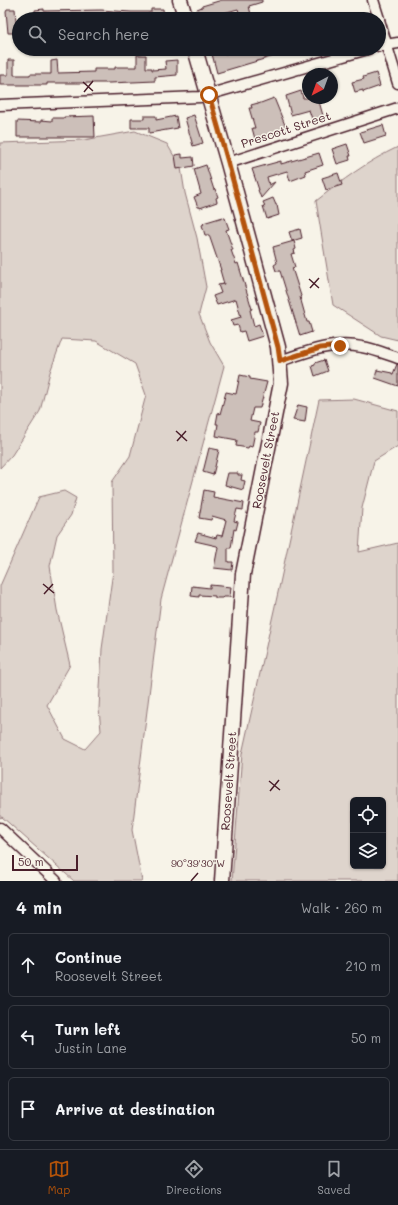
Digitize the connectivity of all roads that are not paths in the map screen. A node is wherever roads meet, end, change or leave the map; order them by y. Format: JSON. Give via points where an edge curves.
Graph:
{"nodes":[{"id":1,"x":180,"y":0,"type":"edge"},
{"id":2,"x":373,"y":0,"type":"edge"},
{"id":3,"x":184,"y":12,"type":"edge"},
{"id":4,"x":377,"y":12,"type":"edge"},
{"id":5,"x":398,"y":43,"type":"edge"},
{"id":6,"x":386,"y":45,"type":"edge"},
{"id":7,"x":386,"y":53,"type":"edge"},
{"id":8,"x":197,"y":56,"type":"edge"},
{"id":9,"x":344,"y":56,"type":"edge"},
{"id":10,"x":398,"y":83,"type":"edge"},
{"id":11,"x":209,"y":95,"type":"junction"},
{"id":12,"x":0,"y":105,"type":"edge"},
{"id":13,"x":398,"y":108,"type":"edge"},
{"id":14,"x":228,"y":162,"type":"junction"},
{"id":15,"x":398,"y":358,"type":"edge"},
{"id":16,"x":280,"y":361,"type":"junction"},
{"id":17,"x":0,"y":828,"type":"edge"},
{"id":18,"x":56,"y":881,"type":"edge"},
{"id":19,"x":222,"y":881,"type":"edge"}],
"edges":[{"from":1,"to":3,"type":"street"},
{"from":2,"to":4,"type":"street"},
{"from":5,"to":6,"type":"street"},
{"from":7,"to":10,"type":"street"},
{"from":8,"to":11,"type":"street","name":"Roosevelt Street"},
{"from":9,"to":11,"type":"street"},
{"from":11,"to":12,"type":"street","via":[[189,98]]},
{"from":11,"to":14,"type":"street","name":"Roosevelt Street"},
{"from":13,"to":14,"type":"street","name":"Prescott Street"},
{"from":14,"to":16,"type":"street","name":"Roosevelt Street"},
{"from":15,"to":16,"type":"street","via":[[362,346],[340,346],[320,348]]},
{"from":16,"to":19,"type":"street","name":"Roosevelt Street","via":[[282,383],[243,574]]},
{"from":17,"to":18,"type":"street"}]}
